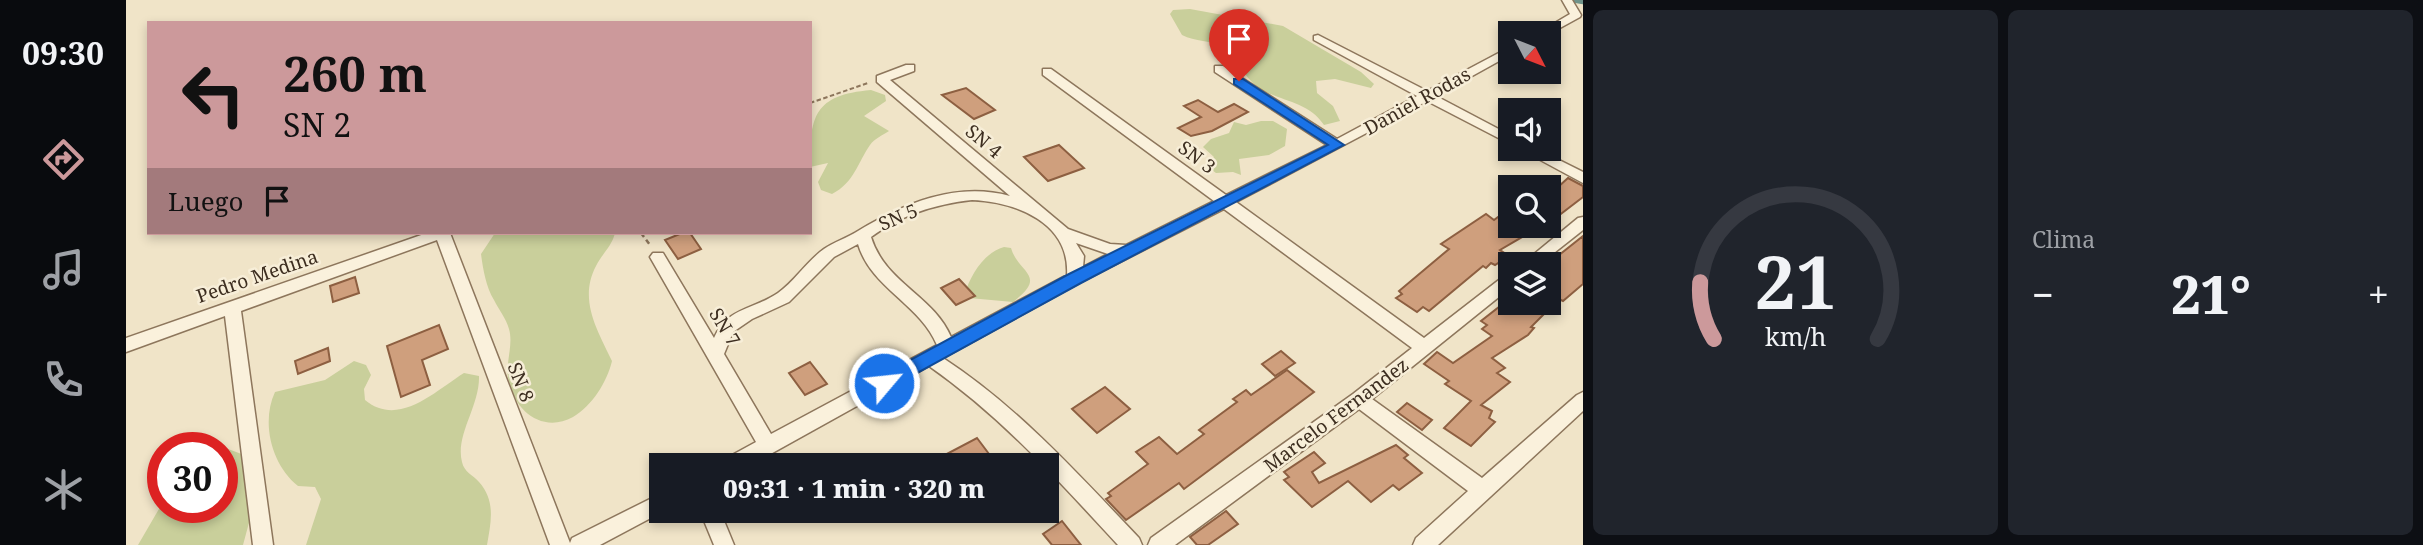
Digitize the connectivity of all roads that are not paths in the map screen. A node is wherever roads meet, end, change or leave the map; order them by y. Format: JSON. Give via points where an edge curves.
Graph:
{"nodes":[{"id":1,"x":1318,"y":38,"type":"dead end"},
{"id":2,"x":1498,"y":57,"type":"edge"},
{"id":3,"x":910,"y":68,"type":"dead end"},
{"id":4,"x":1219,"y":69,"type":"dead end"},
{"id":5,"x":1048,"y":72,"type":"dead end"},
{"id":6,"x":1426,"y":97,"type":"junction"},
{"id":7,"x":1498,"y":134,"type":"edge"},
{"id":8,"x":1338,"y":145,"type":"junction"},
{"id":9,"x":1550,"y":161,"type":"edge"},
{"id":10,"x":1583,"y":178,"type":"edge"},
{"id":11,"x":1224,"y":202,"type":"junction"},
{"id":12,"x":1035,"y":209,"type":"junction"},
{"id":13,"x":1583,"y":222,"type":"edge"},
{"id":14,"x":1063,"y":233,"type":"junction"},
{"id":15,"x":436,"y":235,"type":"edge"},
{"id":16,"x":443,"y":235,"type":"edge"},
{"id":17,"x":863,"y":235,"type":"junction"},
{"id":18,"x":1128,"y":251,"type":"junction"},
{"id":19,"x":1545,"y":252,"type":"edge"},
{"id":20,"x":658,"y":257,"type":"road end"},
{"id":21,"x":1075,"y":278,"type":"junction"},
{"id":22,"x":1498,"y":290,"type":"edge"},
{"id":23,"x":232,"y":307,"type":"junction"},
{"id":24,"x":126,"y":345,"type":"edge"},
{"id":25,"x":947,"y":347,"type":"junction"},
{"id":26,"x":1426,"y":348,"type":"junction"},
{"id":27,"x":716,"y":352,"type":"junction"},
{"id":28,"x":930,"y":358,"type":"junction"},
{"id":29,"x":1359,"y":399,"type":"junction"},
{"id":30,"x":1583,"y":400,"type":"edge"},
{"id":31,"x":768,"y":446,"type":"junction"},
{"id":32,"x":755,"y":453,"type":"edge"},
{"id":33,"x":1483,"y":491,"type":"junction"},
{"id":34,"x":649,"y":509,"type":"edge"},
{"id":35,"x":715,"y":523,"type":"edge"},
{"id":36,"x":263,"y":545,"type":"edge"},
{"id":37,"x":560,"y":545,"type":"edge"},
{"id":38,"x":579,"y":545,"type":"edge"},
{"id":39,"x":724,"y":545,"type":"edge"},
{"id":40,"x":1132,"y":545,"type":"edge"},
{"id":41,"x":1158,"y":545,"type":"edge"},
{"id":42,"x":1423,"y":545,"type":"edge"}],
"edges":[{"from":1,"to":6,"type":"street"},
{"from":2,"to":6,"type":"street","name":"Daniel Rodas"},
{"from":3,"to":12,"type":"street","name":"SN 4","via":[[881,79]]},
{"from":4,"to":8,"type":"street"},
{"from":5,"to":11,"type":"street","name":"SN 3"},
{"from":6,"to":7,"type":"street"},
{"from":6,"to":8,"type":"street","name":"Daniel Rodas"},
{"from":8,"to":11,"type":"street","name":"Daniel Rodas"},
{"from":9,"to":10,"type":"street"},
{"from":11,"to":18,"type":"street","name":"Daniel Rodas"},
{"from":11,"to":26,"type":"street","name":"SN 3"},
{"from":12,"to":14,"type":"street","name":"SN 4"},
{"from":12,"to":17,"type":"street","name":"SN 5","via":[[997,197],[969,197],[908,209]]},
{"from":13,"to":19,"type":"street"},
{"from":14,"to":18,"type":"street","name":"SN 4"},
{"from":14,"to":21,"type":"street","name":"SN 4","via":[[1076,256]]},
{"from":15,"to":23,"type":"street","name":"Pedro Medina"},
{"from":16,"to":37,"type":"street","name":"SN 8"},
{"from":17,"to":25,"type":"street","name":"SN 5","via":[[877,270],[943,330]]},
{"from":17,"to":27,"type":"street","via":[[829,253],[783,298],[727,328]]},
{"from":18,"to":21,"type":"street","name":"Daniel Rodas"},
{"from":20,"to":27,"type":"street","name":"SN 7"},
{"from":21,"to":25,"type":"street","name":"Daniel Rodas"},
{"from":22,"to":26,"type":"street","name":"Marcelo Fernandez"},
{"from":23,"to":24,"type":"street","name":"Pedro Medina"},
{"from":23,"to":36,"type":"street"},
{"from":25,"to":28,"type":"street","name":"Daniel Rodas"},
{"from":26,"to":29,"type":"street","name":"Marcelo Fernandez"},
{"from":27,"to":31,"type":"street","name":"SN 7"},
{"from":28,"to":31,"type":"street","name":"Daniel Rodas"},
{"from":28,"to":40,"type":"street","via":[[1013,420]]},
{"from":29,"to":33,"type":"street"},
{"from":29,"to":41,"type":"street","name":"Marcelo Fernandez"},
{"from":30,"to":33,"type":"street"},
{"from":31,"to":32,"type":"street","name":"Daniel Rodas"},
{"from":33,"to":42,"type":"street"},
{"from":34,"to":38,"type":"street"},
{"from":35,"to":39,"type":"street"}]}
